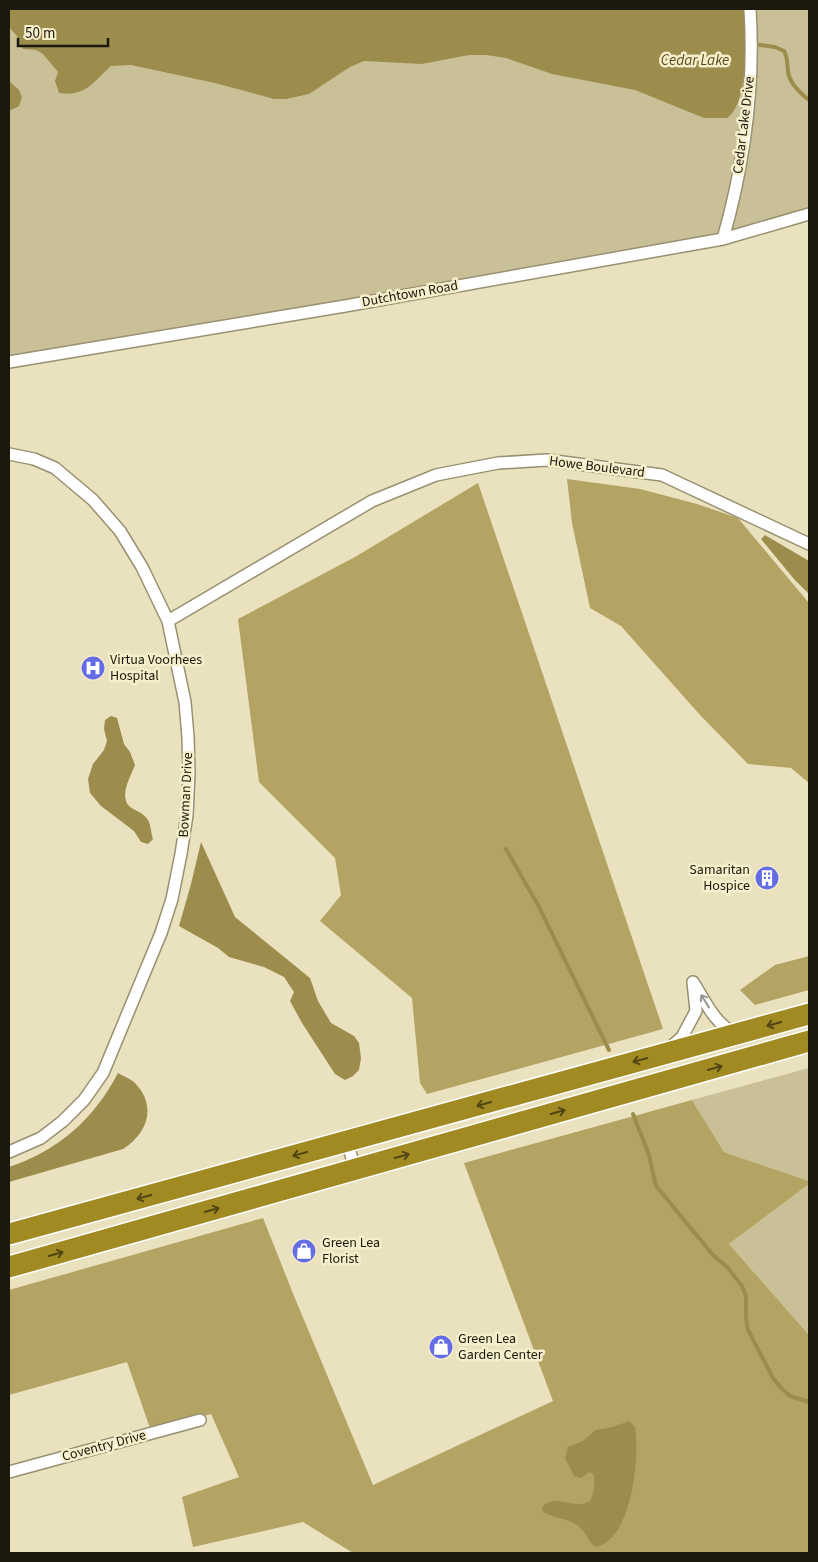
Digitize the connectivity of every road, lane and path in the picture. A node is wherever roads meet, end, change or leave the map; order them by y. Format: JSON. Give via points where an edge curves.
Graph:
{"nodes":[{"id":1,"x":750,"y":9,"type":"edge"},
{"id":2,"x":809,"y":214,"type":"edge"},
{"id":3,"x":723,"y":239,"type":"junction"},
{"id":4,"x":9,"y":362,"type":"edge"},
{"id":5,"x":9,"y":454,"type":"edge"},
{"id":6,"x":809,"y":544,"type":"edge"},
{"id":7,"x":168,"y":621,"type":"junction"},
{"id":8,"x":809,"y":1014,"type":"edge"},
{"id":9,"x":738,"y":1034,"type":"junction"},
{"id":10,"x":809,"y":1042,"type":"edge"},
{"id":11,"x":663,"y":1053,"type":"junction"},
{"id":12,"x":348,"y":1142,"type":"junction"},
{"id":13,"x":9,"y":1152,"type":"edge"},
{"id":14,"x":355,"y":1170,"type":"junction"},
{"id":15,"x":9,"y":1234,"type":"edge"},
{"id":16,"x":9,"y":1267,"type":"edge"},
{"id":17,"x":200,"y":1420,"type":"dead end"},
{"id":18,"x":9,"y":1472,"type":"edge"}],
"edges":[{"from":1,"to":3,"type":"street","name":"Cedar Lake Drive","via":[[752,42],[746,125],[734,202]]},
{"from":2,"to":3,"type":"street","name":"Dutchtown Road"},
{"from":3,"to":4,"type":"street","name":"Dutchtown Road"},
{"from":5,"to":7,"type":"street","name":"Bowman Drive","via":[[55,468],[92,500],[120,531]]},
{"from":6,"to":7,"type":"street","name":"Howe Boulevard","via":[[662,476],[547,460],[498,463],[436,475],[372,501]]},
{"from":7,"to":13,"type":"street","name":"Bowman Drive","via":[[185,702],[190,772],[172,899],[103,1073],[64,1122],[41,1138]]},
{"from":8,"to":9,"type":"highway","one_way":true},
{"from":9,"to":11,"type":"highway"},
{"from":9,"to":11,"type":"street","one_way":true,"via":[[729,1031],[714,1014],[693,982],[696,1011],[682,1037]]},
{"from":14,"to":10,"type":"highway","one_way":true},
{"from":11,"to":12,"type":"highway","one_way":true},
{"from":12,"to":14,"type":"street"},
{"from":12,"to":15,"type":"highway","one_way":true},
{"from":16,"to":14,"type":"highway","one_way":true},
{"from":17,"to":18,"type":"street","name":"Coventry Drive"}]}
